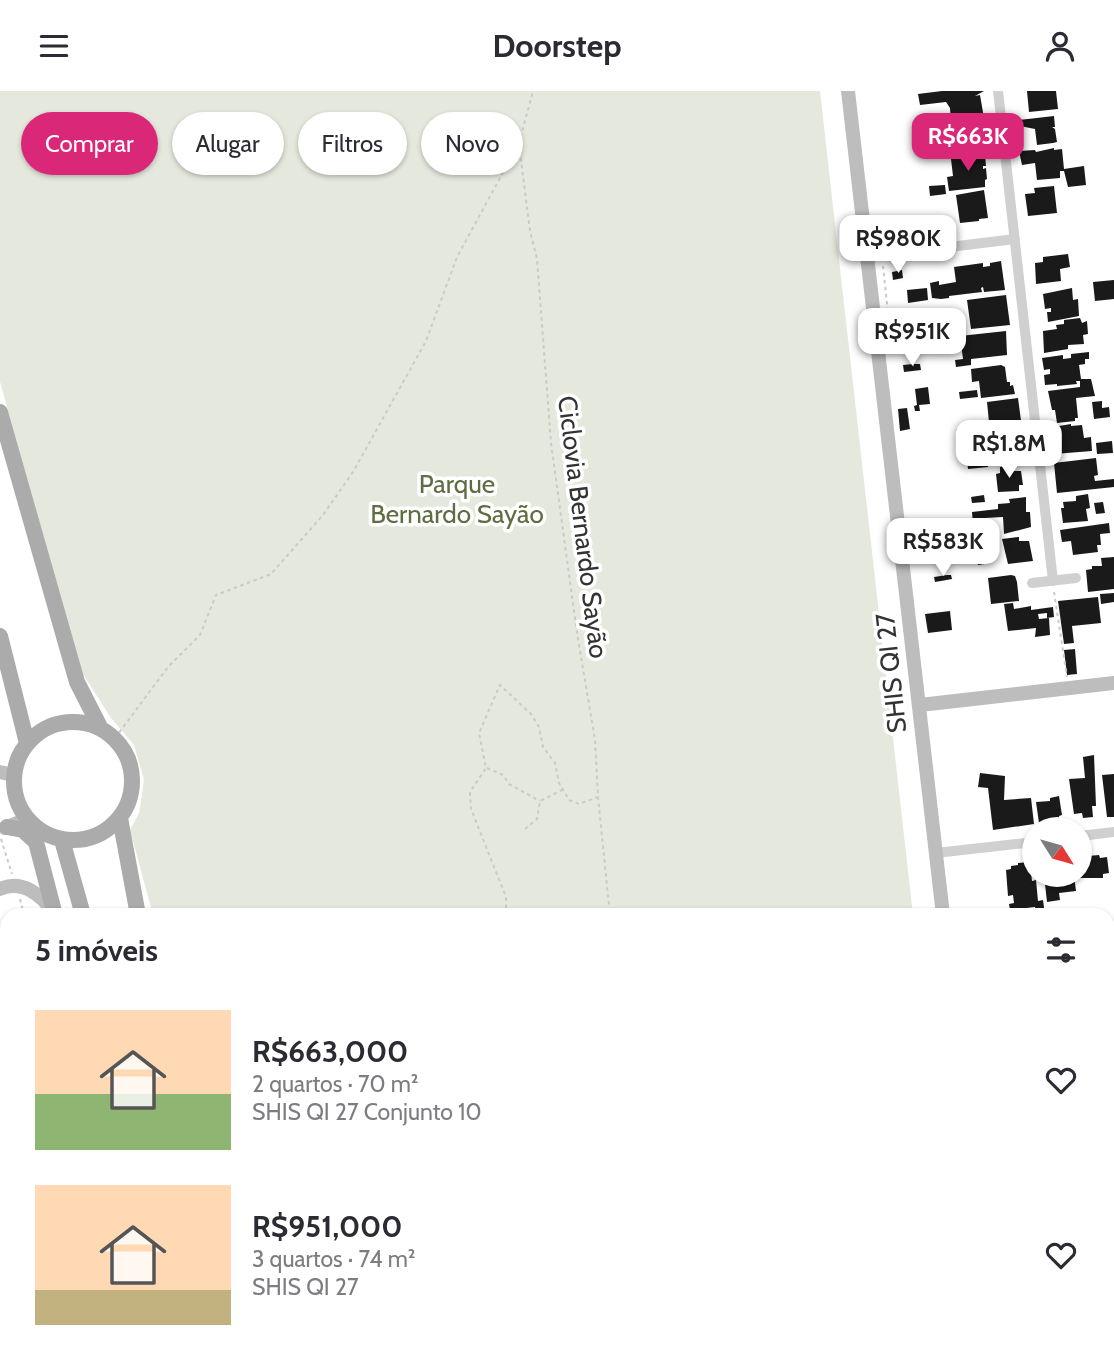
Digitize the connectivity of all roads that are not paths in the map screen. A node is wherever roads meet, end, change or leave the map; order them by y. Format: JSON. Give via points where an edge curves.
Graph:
{"nodes":[{"id":1,"x":848,"y":91,"type":"edge"},
{"id":2,"x":998,"y":91,"type":"edge"},
{"id":3,"x":1015,"y":239,"type":"junction"},
{"id":4,"x":875,"y":256,"type":"junction"},
{"id":5,"x":0,"y":412,"type":"edge"},
{"id":6,"x":1076,"y":578,"type":"dead end"},
{"id":7,"x":1053,"y":581,"type":"junction"},
{"id":8,"x":1032,"y":583,"type":"dead end"},
{"id":9,"x":0,"y":636,"type":"edge"},
{"id":10,"x":1114,"y":684,"type":"edge"},
{"id":11,"x":920,"y":705,"type":"junction"},
{"id":12,"x":108,"y":733,"type":"junction"},
{"id":13,"x":27,"y":743,"type":"junction"},
{"id":14,"x":7,"y":773,"type":"edge"},
{"id":15,"x":120,"y":818,"type":"junction"},
{"id":16,"x":27,"y":819,"type":"junction"},
{"id":17,"x":4,"y":828,"type":"edge"},
{"id":18,"x":1114,"y":832,"type":"edge"},
{"id":19,"x":1092,"y":835,"type":"edge"},
{"id":20,"x":62,"y":840,"type":"junction"},
{"id":21,"x":1022,"y":843,"type":"edge"},
{"id":22,"x":936,"y":853,"type":"junction"},
{"id":23,"x":0,"y":889,"type":"edge"},
{"id":24,"x":50,"y":908,"type":"edge"},
{"id":25,"x":52,"y":908,"type":"edge"},
{"id":26,"x":81,"y":908,"type":"edge"},
{"id":27,"x":137,"y":908,"type":"edge"},
{"id":28,"x":942,"y":908,"type":"edge"}],
"edges":[{"from":1,"to":4,"type":"street","name":"SHIS QI 27"},
{"from":2,"to":3,"type":"street"},
{"from":3,"to":4,"type":"street"},
{"from":3,"to":7,"type":"street"},
{"from":4,"to":11,"type":"street","name":"SHIS QI 27"},
{"from":5,"to":12,"type":"main road","via":[[77,682]]},
{"from":6,"to":7,"type":"street"},
{"from":7,"to":8,"type":"street"},
{"from":9,"to":13,"type":"main road"},
{"from":10,"to":11,"type":"street"},
{"from":11,"to":22,"type":"street","name":"SHIS QI 27"},
{"from":12,"to":13,"type":"main road","via":[[84,722],[64,722],[44,729]]},
{"from":12,"to":15,"type":"main road","via":[[122,748],[132,771],[130,796]]},
{"from":13,"to":14,"type":"main road"},
{"from":14,"to":16,"type":"main road"},
{"from":15,"to":20,"type":"main road","via":[[94,837]]},
{"from":15,"to":27,"type":"main road"},
{"from":16,"to":17,"type":"street"},
{"from":16,"to":20,"type":"main road"},
{"from":17,"to":25,"type":"main road","via":[[23,830],[36,842]]},
{"from":18,"to":19,"type":"street"},
{"from":20,"to":26,"type":"main road"},
{"from":21,"to":22,"type":"street"},
{"from":22,"to":28,"type":"street","name":"SHIS QI 27"},
{"from":23,"to":24,"type":"street","via":[[28,889],[41,895]]}]}
